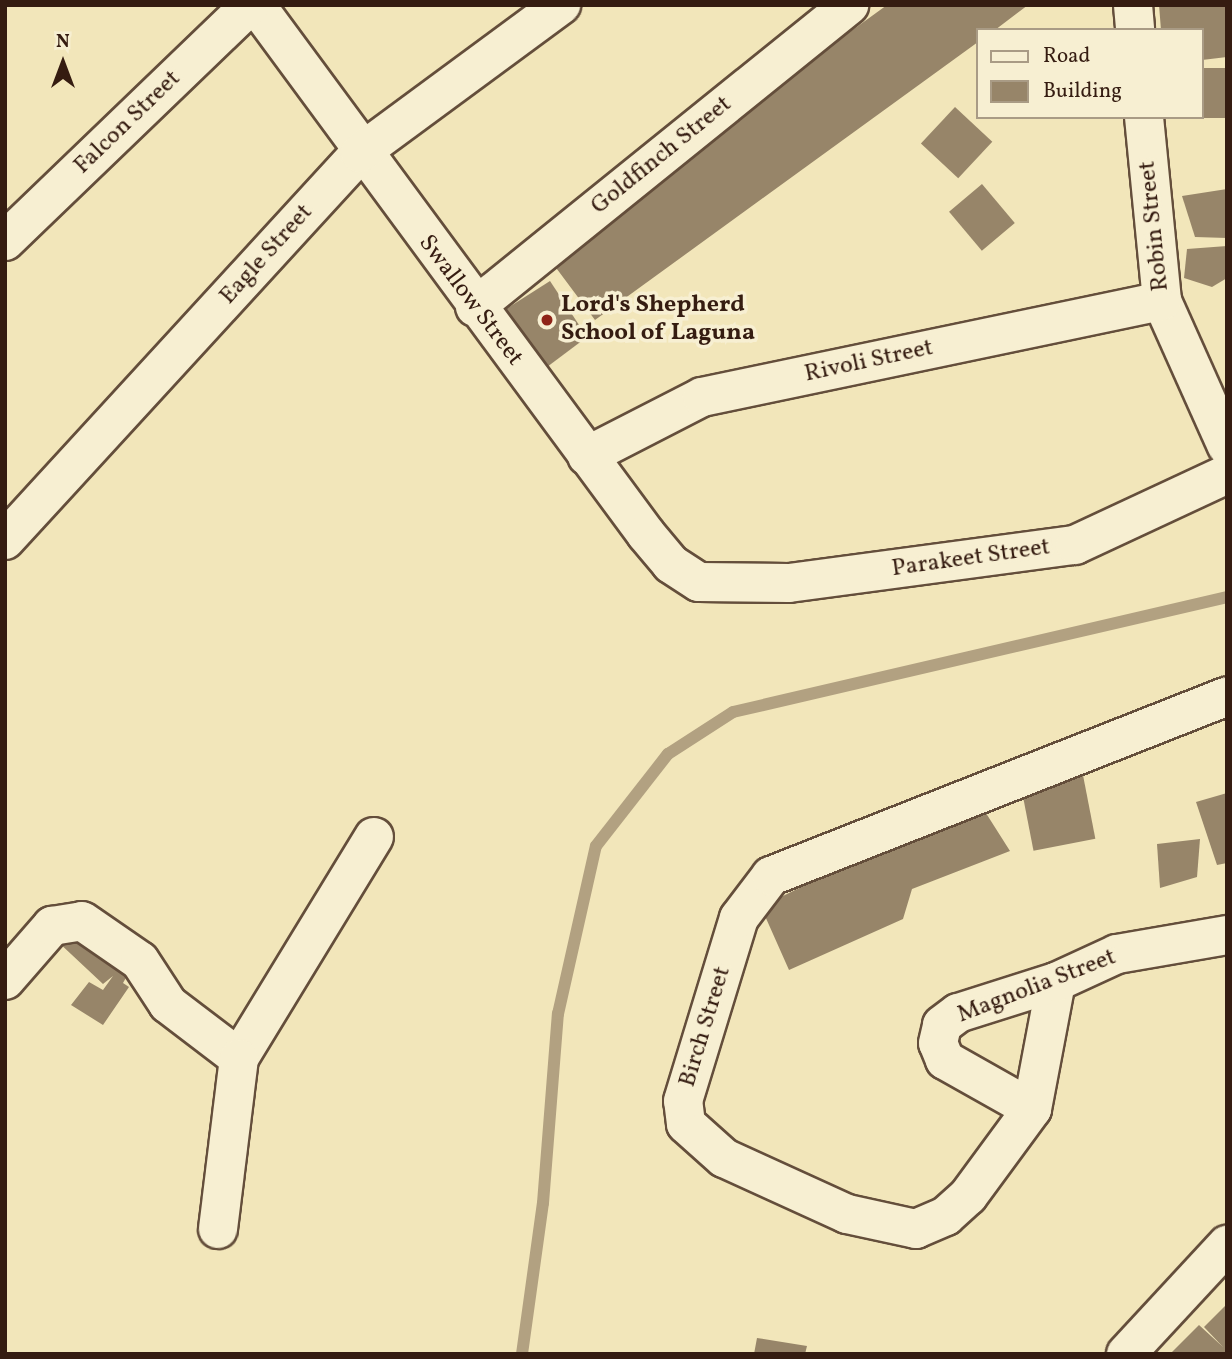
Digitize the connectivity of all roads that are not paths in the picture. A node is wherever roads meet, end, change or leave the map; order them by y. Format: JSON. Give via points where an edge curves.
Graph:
{"nodes":[{"id":1,"x":250,"y":5,"type":"edge"},
{"id":2,"x":256,"y":5,"type":"edge"},
{"id":3,"x":561,"y":5,"type":"edge"},
{"id":4,"x":849,"y":5,"type":"edge"},
{"id":5,"x":1133,"y":5,"type":"edge"},
{"id":6,"x":1135,"y":28,"type":"edge"},
{"id":7,"x":1144,"y":119,"type":"edge"},
{"id":8,"x":360,"y":153,"type":"junction"},
{"id":9,"x":5,"y":242,"type":"edge"},
{"id":10,"x":1162,"y":301,"type":"junction"},
{"id":11,"x":475,"y":307,"type":"junction"},
{"id":12,"x":1227,"y":446,"type":"edge"},
{"id":13,"x":587,"y":456,"type":"junction"},
{"id":14,"x":1227,"y":474,"type":"edge"},
{"id":15,"x":5,"y":540,"type":"edge"},
{"id":16,"x":699,"y":582,"type":"joint"},
{"id":17,"x":1227,"y":696,"type":"edge"},
{"id":18,"x":374,"y":837,"type":"dead end"},
{"id":19,"x":1227,"y":935,"type":"edge"},
{"id":20,"x":5,"y":980,"type":"edge"},
{"id":21,"x":1056,"y":982,"type":"junction"},
{"id":22,"x":239,"y":1058,"type":"junction"},
{"id":23,"x":1032,"y":1109,"type":"junction"},
{"id":24,"x":218,"y":1229,"type":"dead end"},
{"id":25,"x":1227,"y":1245,"type":"edge"},
{"id":26,"x":1126,"y":1354,"type":"edge"}],
"edges":[{"from":1,"to":9,"type":"street","name":"Falcon Street"},
{"from":2,"to":8,"type":"street","name":"Swallow Street"},
{"from":3,"to":8,"type":"street","name":"Eagle Street"},
{"from":4,"to":11,"type":"street","name":"Goldfinch Street"},
{"from":5,"to":6,"type":"street"},
{"from":7,"to":10,"type":"street","name":"Robin Street"},
{"from":8,"to":11,"type":"street","name":"Swallow Street"},
{"from":8,"to":15,"type":"street","name":"Eagle Street"},
{"from":10,"to":12,"type":"street","name":"Robin Street"},
{"from":10,"to":13,"type":"street","name":"Rivoli Street","via":[[702,397]]},
{"from":11,"to":13,"type":"street","name":"Swallow Street"},
{"from":13,"to":16,"type":"street","name":"Swallow Street","via":[[671,564]]},
{"from":14,"to":16,"type":"street","name":"Parakeet Street","via":[[1075,545],[789,583]]},
{"from":17,"to":23,"type":"street","name":"Birch Street","via":[[771,876],[739,918],[683,1101],[687,1124],[724,1158],[847,1214],[916,1229],[946,1216],[968,1196]]},
{"from":18,"to":22,"type":"street"},
{"from":19,"to":21,"type":"street","name":"Magnolia Street","via":[[1117,954]]},
{"from":20,"to":22,"type":"street","via":[[52,926],[82,921],[140,961],[168,1004]]},
{"from":21,"to":23,"type":"street","name":"Birch Street"},
{"from":21,"to":23,"type":"street","name":"Magnolia Street","via":[[958,1013],[942,1025],[938,1042],[945,1060],[968,1077]]},
{"from":22,"to":24,"type":"street"},
{"from":25,"to":26,"type":"street"}]}
